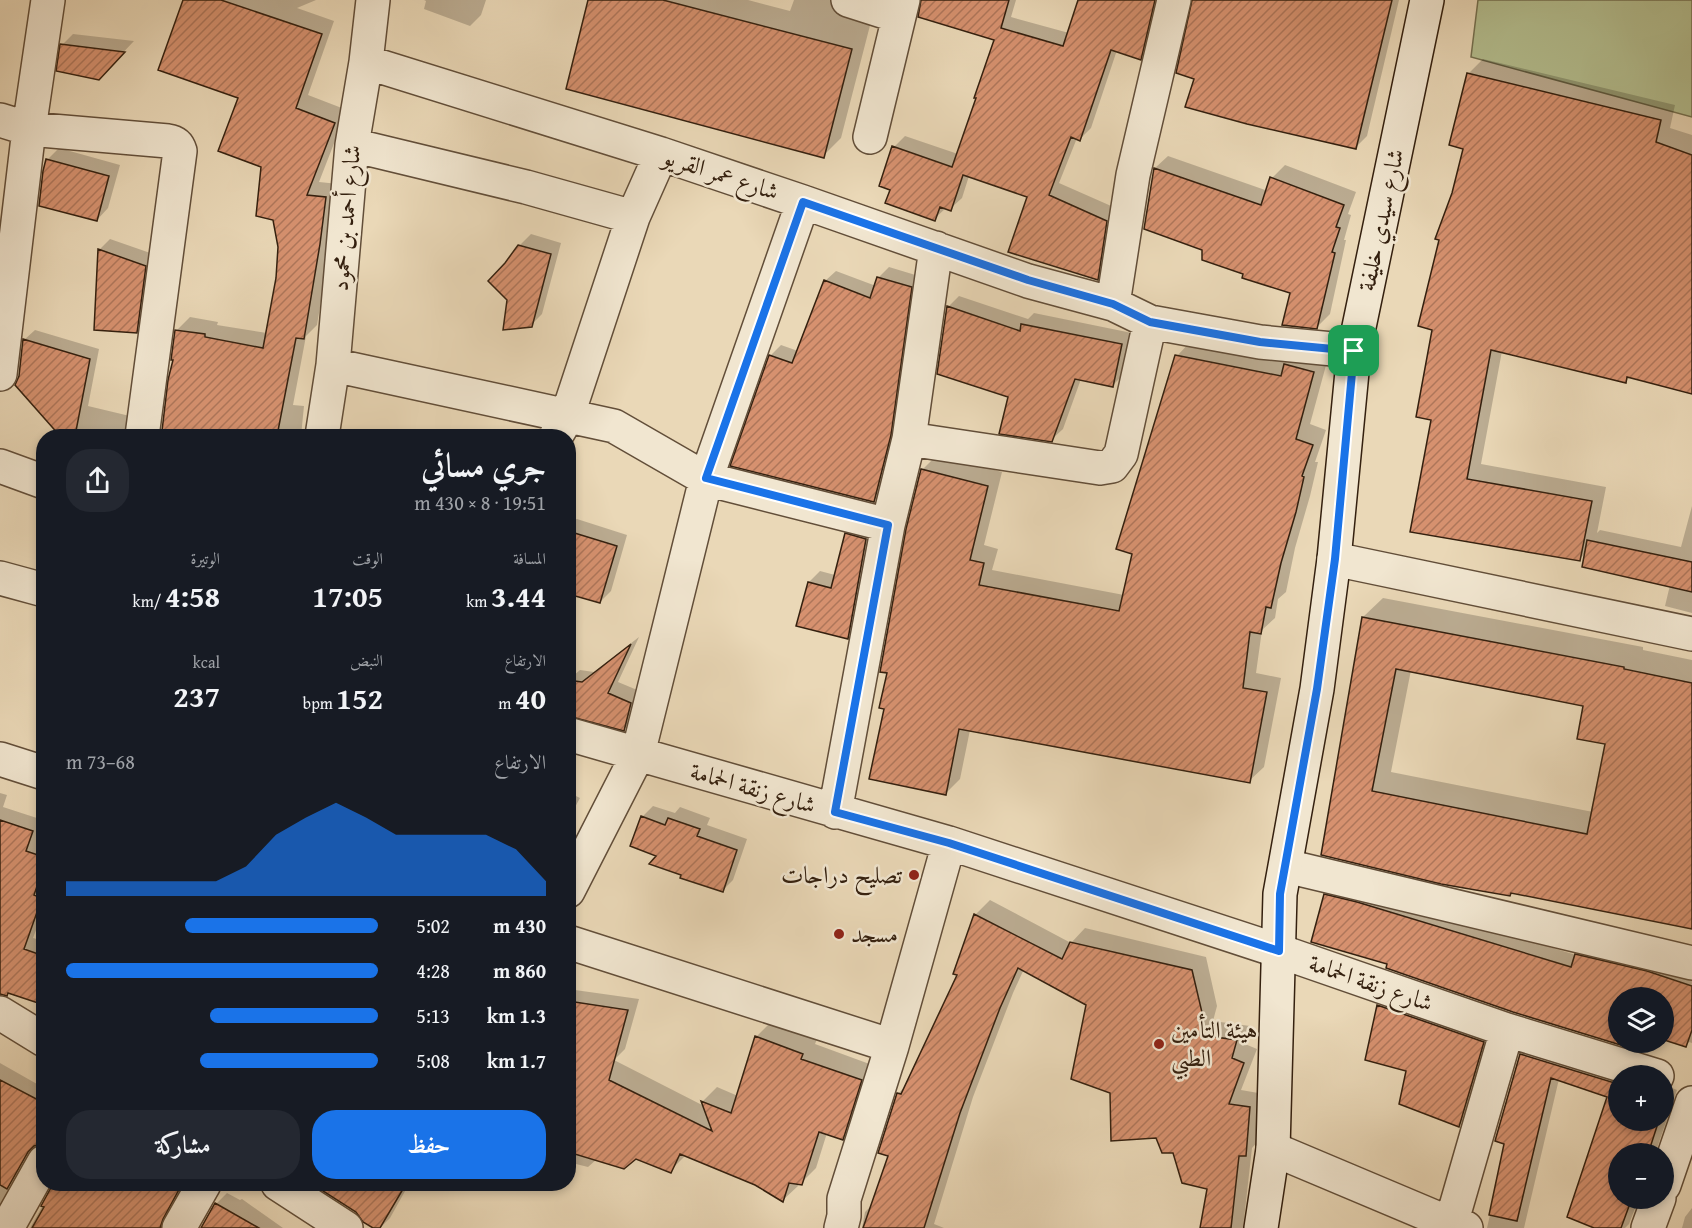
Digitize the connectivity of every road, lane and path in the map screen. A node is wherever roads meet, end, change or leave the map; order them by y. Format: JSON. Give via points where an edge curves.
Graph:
{"nodes":[{"id":1,"x":48,"y":0,"type":"edge"},
{"id":2,"x":373,"y":0,"type":"edge"},
{"id":3,"x":848,"y":0,"type":"edge"},
{"id":4,"x":1174,"y":0,"type":"edge"},
{"id":5,"x":1427,"y":0,"type":"edge"},
{"id":6,"x":901,"y":8,"type":"edge"},
{"id":7,"x":366,"y":62,"type":"junction"},
{"id":8,"x":15,"y":124,"type":"edge"},
{"id":9,"x":870,"y":137,"type":"dead end"},
{"id":10,"x":352,"y":145,"type":"junction"},
{"id":11,"x":661,"y":154,"type":"junction"},
{"id":12,"x":803,"y":202,"type":"junction"},
{"id":13,"x":633,"y":217,"type":"junction"},
{"id":14,"x":936,"y":248,"type":"junction"},
{"id":15,"x":1113,"y":304,"type":"junction"},
{"id":16,"x":1150,"y":322,"type":"junction"},
{"id":17,"x":1354,"y":351,"type":"junction"},
{"id":18,"x":333,"y":365,"type":"junction"},
{"id":19,"x":0,"y":374,"type":"edge"},
{"id":20,"x":562,"y":427,"type":"edge"},
{"id":21,"x":143,"y":429,"type":"edge"},
{"id":22,"x":323,"y":429,"type":"edge"},
{"id":23,"x":909,"y":439,"type":"junction"},
{"id":24,"x":0,"y":466,"type":"edge"},
{"id":25,"x":706,"y":478,"type":"junction"},
{"id":26,"x":36,"y":479,"type":"edge"},
{"id":27,"x":888,"y":525,"type":"junction"},
{"id":28,"x":1335,"y":559,"type":"junction"},
{"id":29,"x":0,"y":578,"type":"edge"},
{"id":30,"x":36,"y":588,"type":"edge"},
{"id":31,"x":1692,"y":634,"type":"edge"},
{"id":32,"x":576,"y":736,"type":"edge"},
{"id":33,"x":638,"y":754,"type":"junction"},
{"id":34,"x":0,"y":759,"type":"edge"},
{"id":35,"x":36,"y":770,"type":"edge"},
{"id":36,"x":835,"y":812,"type":"junction"},
{"id":37,"x":949,"y":843,"type":"junction"},
{"id":38,"x":1286,"y":866,"type":"junction"},
{"id":39,"x":576,"y":875,"type":"edge"},
{"id":40,"x":576,"y":945,"type":"edge"},
{"id":41,"x":1279,"y":951,"type":"junction"},
{"id":42,"x":1692,"y":963,"type":"edge"},
{"id":43,"x":0,"y":1013,"type":"edge"},
{"id":44,"x":1507,"y":1030,"type":"junction"},
{"id":45,"x":36,"y":1035,"type":"edge"},
{"id":46,"x":892,"y":1046,"type":"junction"},
{"id":47,"x":1621,"y":1065,"type":"edge"},
{"id":48,"x":1674,"y":1080,"type":"edge"},
{"id":49,"x":1692,"y":1086,"type":"edge"},
{"id":50,"x":1692,"y":1103,"type":"edge"},
{"id":51,"x":1273,"y":1149,"type":"junction"},
{"id":52,"x":1674,"y":1156,"type":"edge"},
{"id":53,"x":36,"y":1176,"type":"edge"},
{"id":54,"x":200,"y":1191,"type":"edge"},
{"id":55,"x":289,"y":1191,"type":"edge"},
{"id":56,"x":1655,"y":1209,"type":"edge"},
{"id":57,"x":1458,"y":1226,"type":"edge"},
{"id":58,"x":7,"y":1228,"type":"edge"},
{"id":59,"x":179,"y":1228,"type":"edge"},
{"id":60,"x":346,"y":1228,"type":"edge"},
{"id":61,"x":841,"y":1228,"type":"edge"},
{"id":62,"x":1261,"y":1228,"type":"edge"},
{"id":63,"x":1648,"y":1228,"type":"edge"}],
"edges":[{"from":1,"to":8,"type":"street"},
{"from":2,"to":7,"type":"street","name":"شارع أحمد بن محمود"},
{"from":3,"to":6,"type":"street"},
{"from":4,"to":15,"type":"street","via":[[1133,175]]},
{"from":5,"to":17,"type":"street","name":"شارع سيدي خليفة"},
{"from":6,"to":9,"type":"street"},
{"from":7,"to":10,"type":"street","name":"شارع أحمد بن محمود"},
{"from":7,"to":11,"type":"street","name":"شارع عمر القريو"},
{"from":8,"to":19,"type":"street"},
{"from":8,"to":21,"type":"street","via":[[175,142],[180,151]]},
{"from":10,"to":13,"type":"street"},
{"from":10,"to":18,"type":"street","name":"شارع أحمد بن محمود"},
{"from":11,"to":12,"type":"street","name":"شارع عمر القريو"},
{"from":11,"to":13,"type":"street"},
{"from":12,"to":14,"type":"street","name":"شارع عمر القريو"},
{"from":12,"to":25,"type":"street"},
{"from":13,"to":20,"type":"street"},
{"from":14,"to":15,"type":"street","name":"شارع عمر القريو"},
{"from":14,"to":23,"type":"street"},
{"from":15,"to":16,"type":"street","name":"شارع عمر القريو"},
{"from":16,"to":17,"type":"street","name":"شارع عمر القريو","via":[[1260,342]]},
{"from":16,"to":23,"type":"street","via":[[1121,454],[1112,466],[1100,468]]},
{"from":17,"to":28,"type":"street","name":"شارع سيدي خليفة"},
{"from":18,"to":20,"type":"street"},
{"from":18,"to":22,"type":"street","name":"شارع أحمد بن محمود"},
{"from":20,"to":25,"type":"street","via":[[614,426]]},
{"from":23,"to":27,"type":"street"},
{"from":24,"to":26,"type":"street"},
{"from":25,"to":27,"type":"street"},
{"from":25,"to":33,"type":"street"},
{"from":27,"to":36,"type":"street"},
{"from":28,"to":31,"type":"street"},
{"from":28,"to":38,"type":"street","name":"شارع سيدي خليفة"},
{"from":29,"to":30,"type":"street"},
{"from":32,"to":33,"type":"street","name":"شارع زنقة الحمامة"},
{"from":33,"to":36,"type":"street","name":"شارع زنقة الحمامة"},
{"from":33,"to":39,"type":"street"},
{"from":34,"to":35,"type":"street"},
{"from":36,"to":37,"type":"street","name":"شارع زنقة الحمامة"},
{"from":37,"to":41,"type":"street","name":"شارع زنقة الحمامة"},
{"from":37,"to":46,"type":"street"},
{"from":38,"to":41,"type":"street","name":"شارع سيدي خليفة","via":[[1280,894]]},
{"from":38,"to":42,"type":"street"},
{"from":40,"to":46,"type":"street"},
{"from":41,"to":44,"type":"street","name":"شارع زنقة الحمامة"},
{"from":41,"to":51,"type":"street","name":"شارع سيدي خليفة"},
{"from":43,"to":45,"type":"street"},
{"from":44,"to":47,"type":"street","name":"شارع زنقة الحمامة"},
{"from":44,"to":57,"type":"street"},
{"from":46,"to":61,"type":"street","via":[[844,1199]]},
{"from":48,"to":49,"type":"street"},
{"from":50,"to":52,"type":"street"},
{"from":51,"to":57,"type":"street"},
{"from":51,"to":62,"type":"street","name":"شارع سيدي خليفة"},
{"from":53,"to":58,"type":"street"},
{"from":54,"to":59,"type":"street"},
{"from":55,"to":60,"type":"street"},
{"from":56,"to":63,"type":"street"}]}
